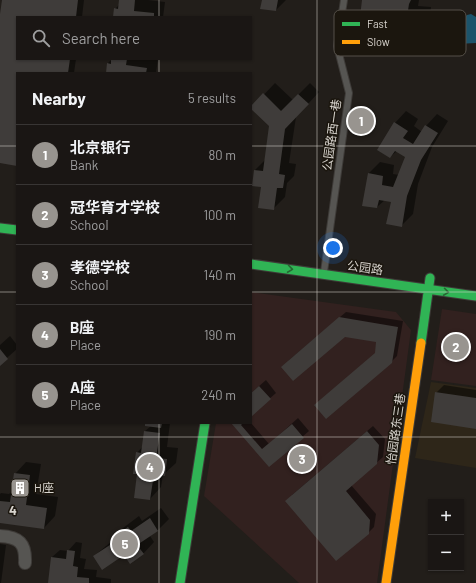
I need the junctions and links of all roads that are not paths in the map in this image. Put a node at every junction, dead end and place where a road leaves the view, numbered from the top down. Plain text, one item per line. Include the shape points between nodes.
1 (344, 0) edge
2 (342, 10) edge
3 (340, 56) edge
4 (0, 228) edge
5 (16, 230) edge
6 (252, 264) edge
7 (324, 274) junction
8 (430, 278) dead end
9 (428, 289) junction
10 (476, 296) edge
11 (205, 424) edge
12 (0, 536) edge
13 (24, 563) dead end
14 (180, 583) edge
15 (386, 583) edge

1 - 2 lane, 公园路西一巷
3 - 7 lane, 公园路西一巷 via 349,92
4 - 5 street
6 -> 7 street, 公园路
7 - 9 street, 公园路
8 - 9 street, 怡园路东三巷
9 -> 10 street, 公园路
9 - 15 street, 怡园路东三巷
11 - 14 street
12 - 13 street via 10,536 22,544 26,551

